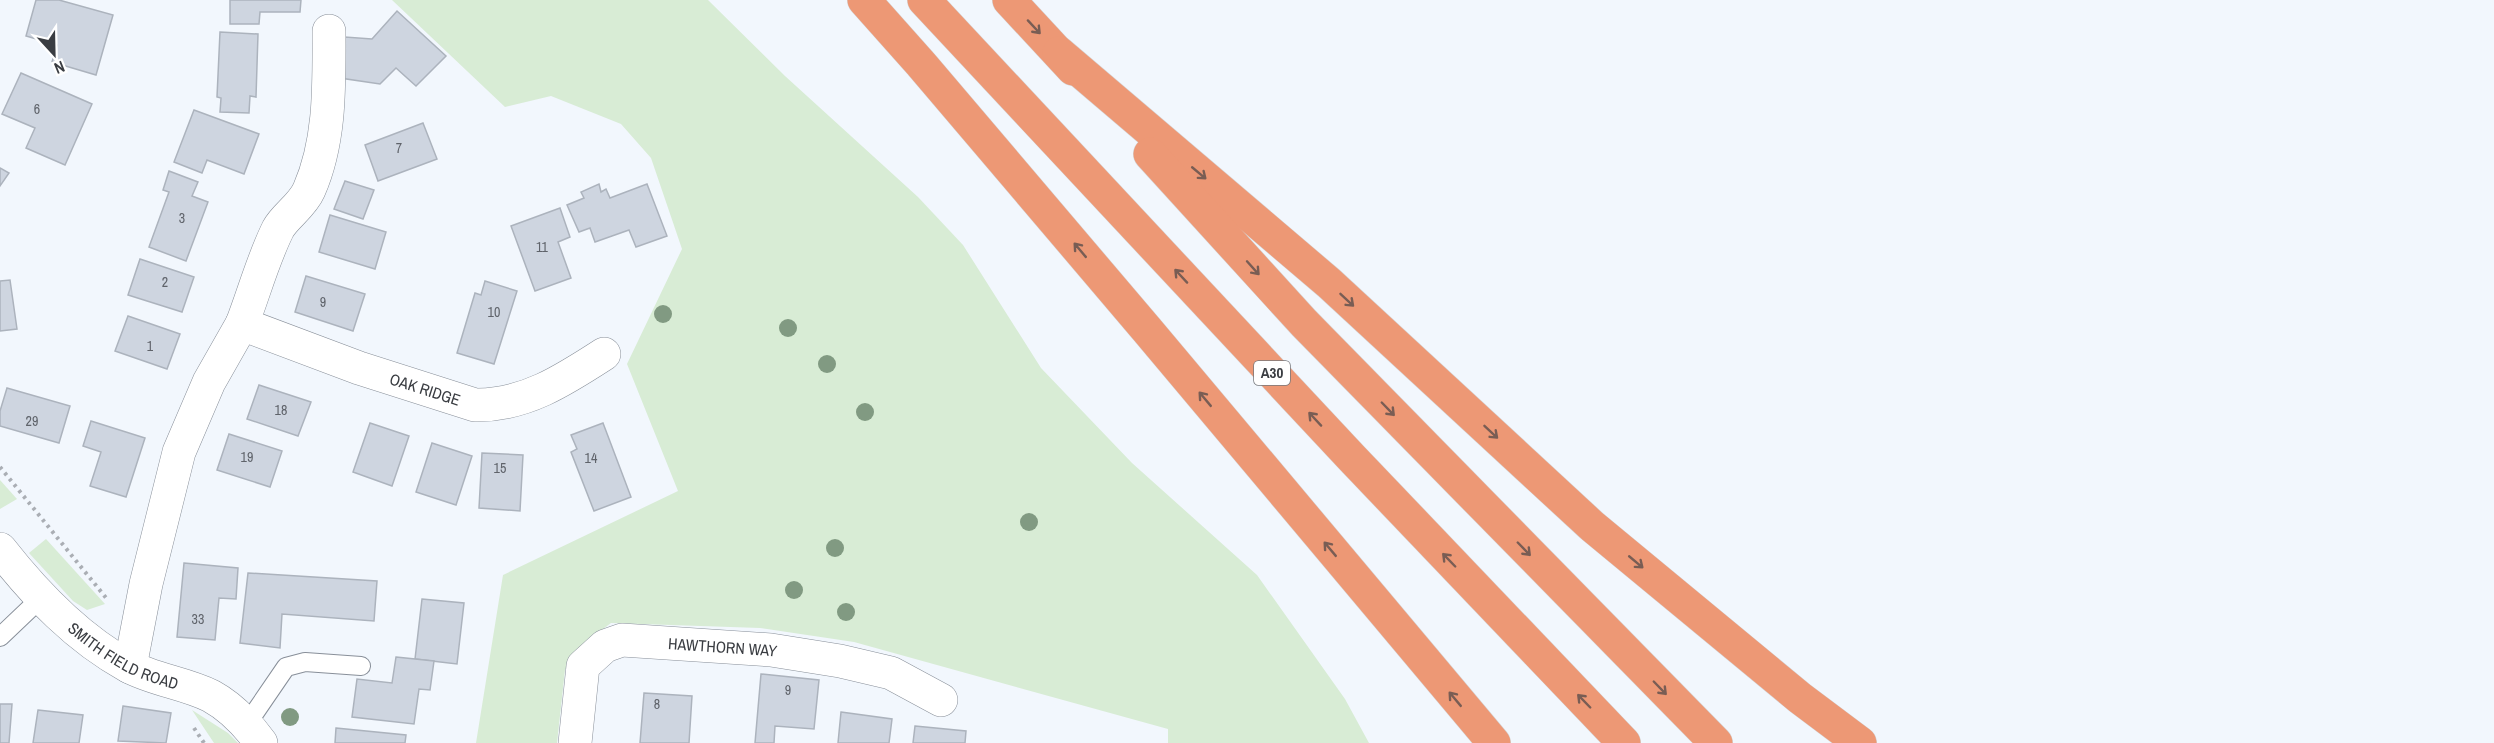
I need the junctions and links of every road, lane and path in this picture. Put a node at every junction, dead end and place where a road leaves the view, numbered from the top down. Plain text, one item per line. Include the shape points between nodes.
1 (864, 0) edge
2 (924, 0) edge
3 (1009, 0) edge
4 (329, 31) dead end
5 (1059, 53) junction
6 (242, 324) junction
7 (604, 354) dead end
8 (0, 466) edge
9 (0, 549) edge
10 (42, 597) junction
11 (137, 634) junction
12 (0, 637) edge
13 (361, 666) dead end
14 (130, 668) junction
15 (941, 700) dead end
16 (254, 733) edge
17 (575, 743) edge
18 (1494, 743) edge
19 (1624, 743) edge
20 (1716, 743) edge
21 (1860, 743) edge

18 -> 1 highway via 1141,322
19 -> 2 highway, A30
3 -> 5 highway
4 - 6 street via 328,114 319,159 309,190 296,211 279,227
5 -> 20 highway via 1304,323
5 -> 21 highway via 1329,283 1592,526
6 - 7 street, OAK RIDGE via 359,368 475,405 492,405 536,393
6 - 11 street via 209,382 179,452
8 - 11 path
9 - 10 street, SMITH FIELD ROAD
10 - 12 lane
10 - 14 street, SMITH FIELD ROAD via 85,639
11 - 14 street
13 - 16 lane via 305,662 286,667
14 - 16 street, SMITH FIELD ROAD via 211,696
15 - 17 street, HAWTHORN WAY via 891,673 840,661 771,650 622,640 605,646 583,666

